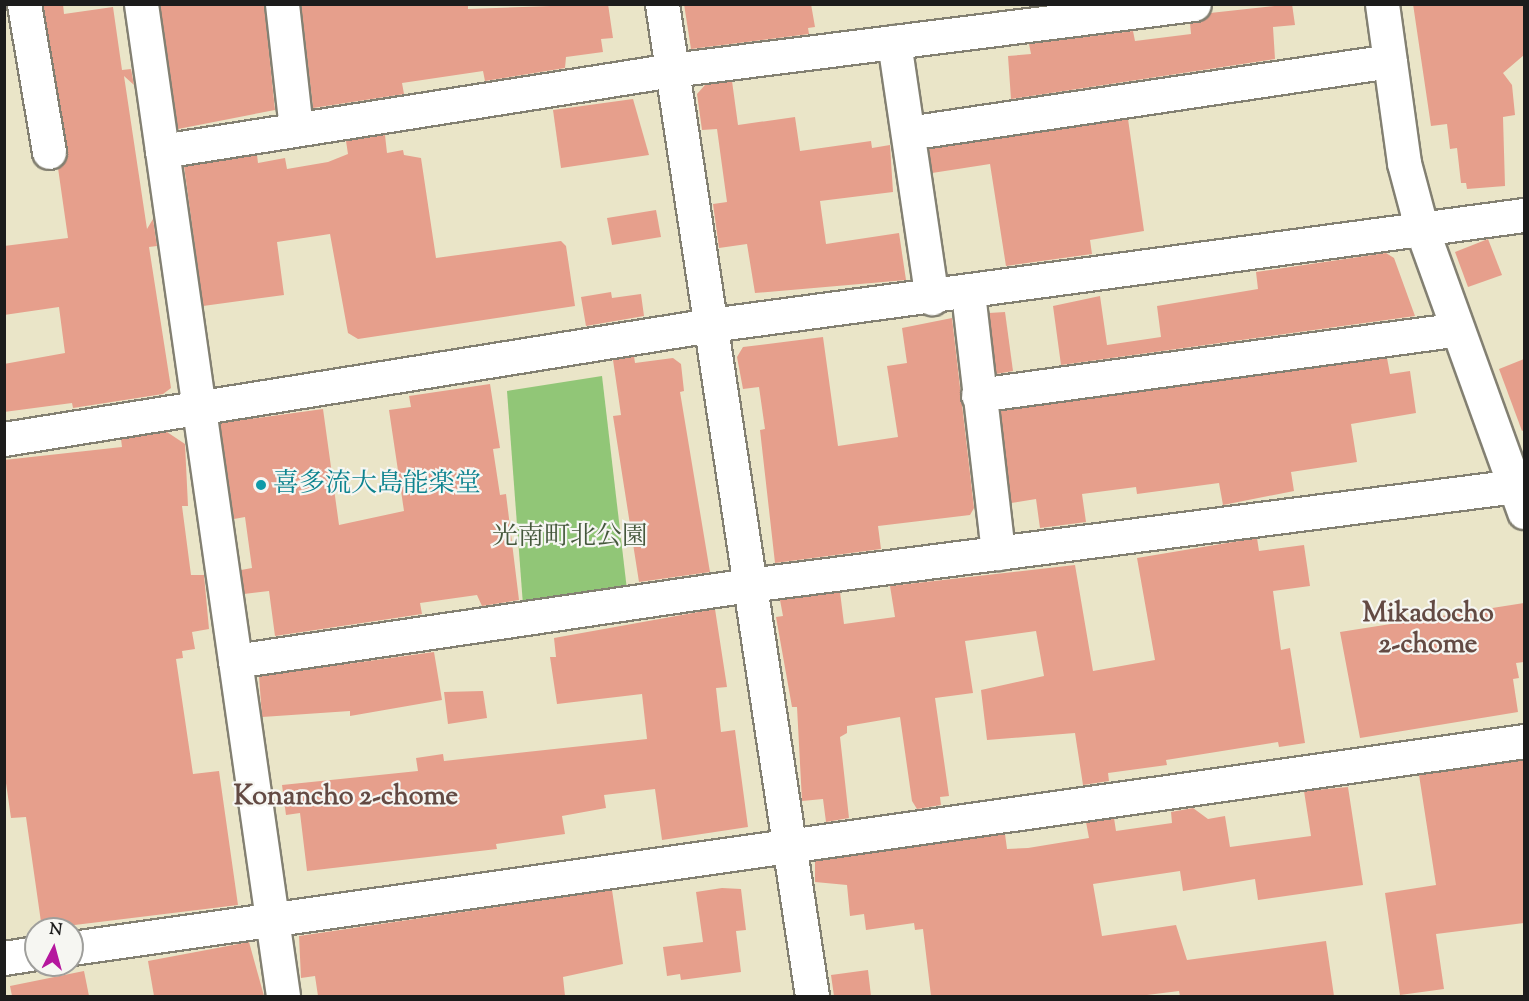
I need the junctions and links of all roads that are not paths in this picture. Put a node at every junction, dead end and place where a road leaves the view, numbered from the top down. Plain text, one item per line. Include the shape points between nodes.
1 (24, 4) edge
2 (141, 4) edge
3 (282, 4) edge
4 (662, 4) edge
5 (1382, 4) edge
6 (1182, 5) edge
7 (894, 42) junction
8 (1390, 61) junction
9 (672, 70) junction
10 (296, 129) junction
11 (908, 133) junction
12 (162, 151) junction
13 (49, 152) dead end
14 (1524, 215) edge
15 (1422, 230) junction
16 (968, 293) junction
17 (932, 298) junction
18 (711, 325) junction
19 (1455, 330) junction
20 (978, 394) junction
21 (199, 412) junction
22 (4, 439) edge
23 (1517, 479) edge
24 (998, 553) junction
25 (749, 585) junction
26 (235, 661) junction
27 (1524, 741) edge
28 (785, 846) junction
29 (272, 920) junction
30 (84, 946) edge
31 (24, 955) edge
32 (4, 958) edge
33 (283, 996) edge
34 (812, 996) edge

1 - 13 street
2 - 12 street
3 - 10 street
4 - 9 street
5 - 8 street
6 - 7 street
7 - 9 street
7 - 11 street
8 - 11 street
8 - 15 street via 1404,163
9 - 10 street
9 - 18 street
10 - 12 street
11 - 17 street
12 - 21 street
14 - 15 street
15 - 16 street
15 - 19 street
16 - 17 street
16 - 20 street
17 - 18 street
18 - 21 street
18 - 25 street
19 - 20 street
19 - 23 street
20 - 24 street
21 - 22 street
21 - 26 street
23 - 24 street
24 - 25 street
25 - 26 street
25 - 28 street
26 - 29 street
27 - 28 street
28 - 29 street
28 - 34 street
29 - 30 street
29 - 33 street
31 - 32 street

